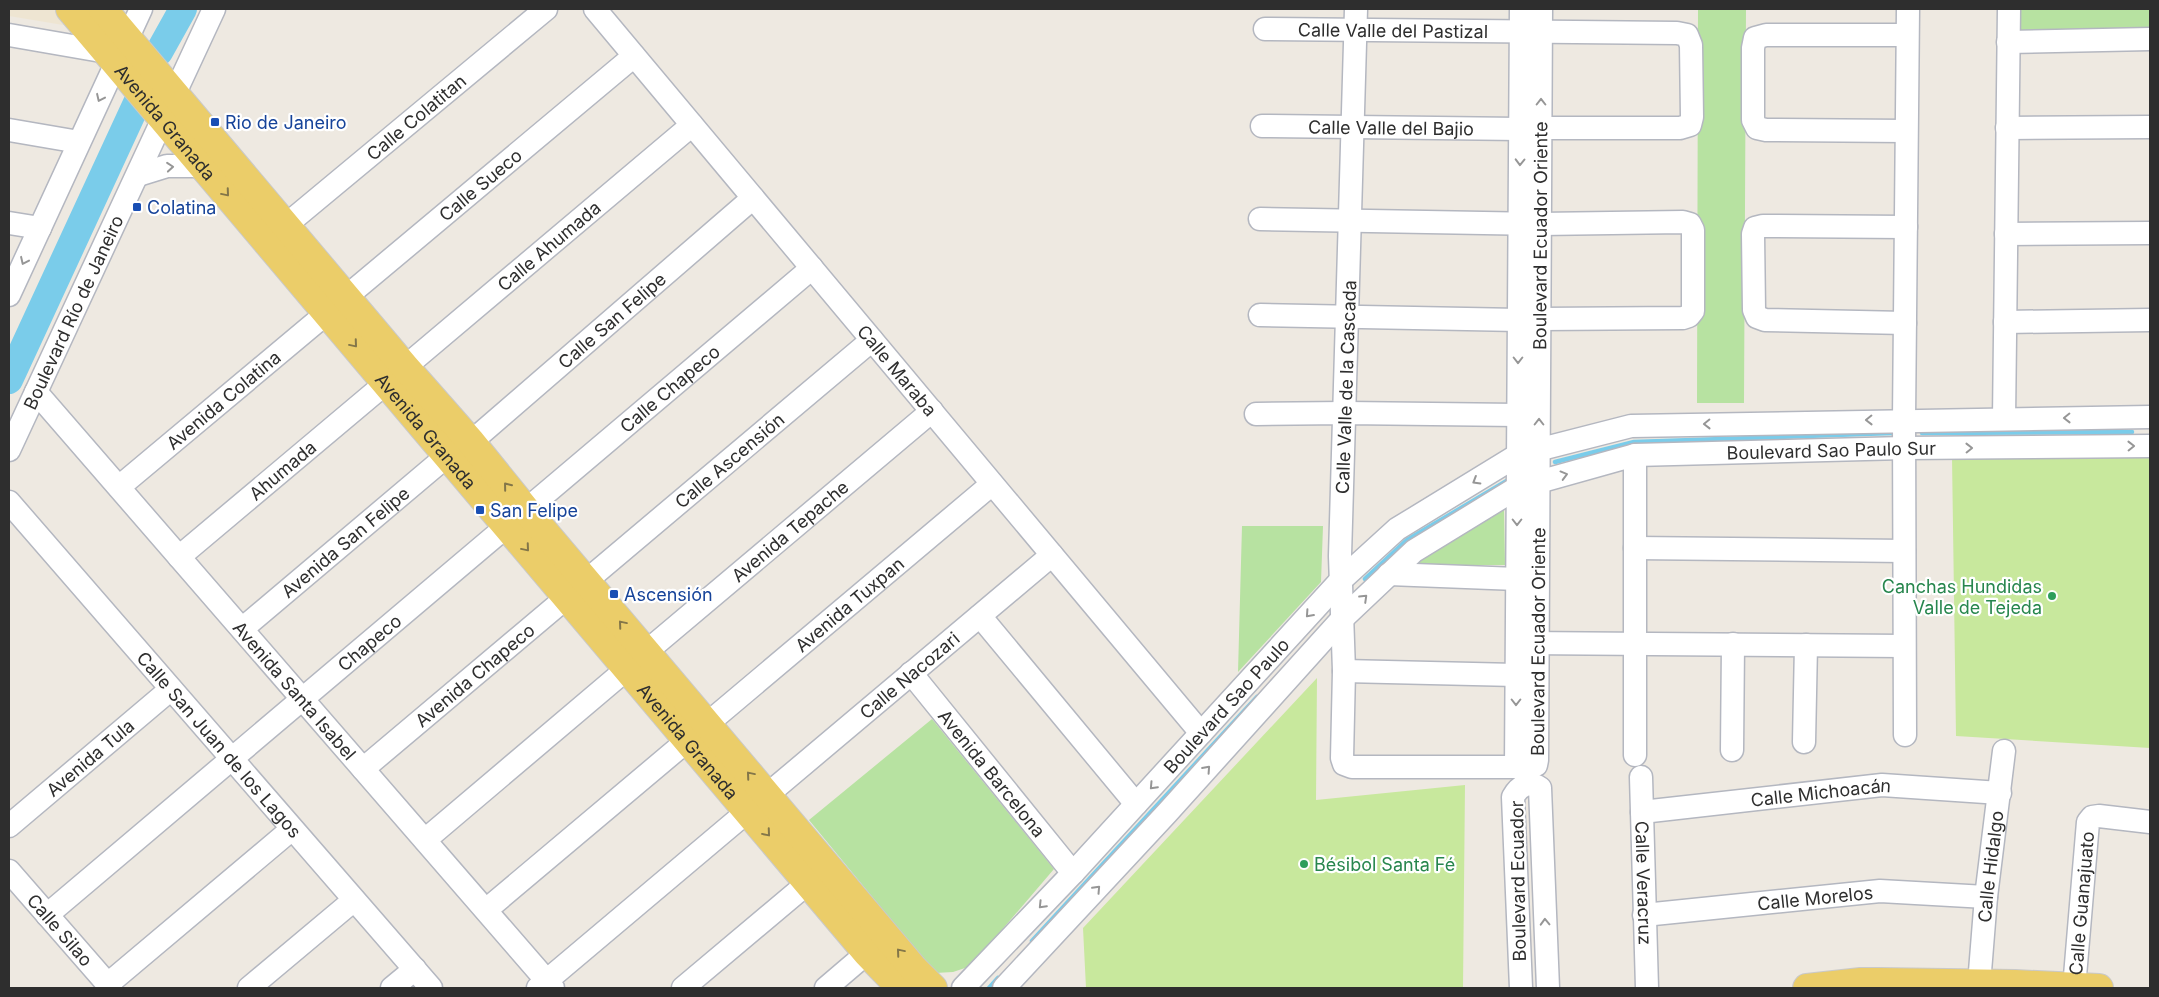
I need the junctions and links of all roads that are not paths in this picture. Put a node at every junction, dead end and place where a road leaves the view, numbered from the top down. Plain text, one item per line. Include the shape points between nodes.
1 (70, 9) edge
2 (103, 9) edge
3 (141, 9) edge
4 (214, 9) edge
5 (546, 9) edge
6 (594, 9) edge
7 (1521, 9) edge
8 (1541, 9) edge
9 (1908, 9) edge
10 (2009, 9) edge
11 (1355, 19) edge
12 (1264, 28) dead end
13 (1531, 32) junction
14 (1907, 34) junction
15 (9, 36) edge
16 (2150, 39) edge
17 (2008, 42) junction
18 (117, 51) junction
19 (634, 56) junction
20 (175, 94) junction
21 (163, 119) junction
22 (692, 125) junction
23 (1262, 126) dead end
24 (1352, 126) junction
25 (2150, 127) edge
26 (1530, 128) junction
27 (2007, 128) junction
28 (9, 130) edge
29 (1906, 131) junction
30 (79, 142) junction
31 (203, 166) junction
32 (138, 175) junction
33 (753, 198) junction
34 (1260, 219) dead end
35 (1350, 220) junction
36 (9, 223) edge
37 (1529, 223) junction
38 (286, 225) junction
39 (1906, 227) junction
40 (40, 228) junction
41 (2150, 233) edge
42 (2006, 234) junction
43 (812, 268) junction
44 (9, 295) edge
45 (337, 305) junction
46 (1260, 315) dead end
47 (1348, 317) junction
48 (1529, 320) junction
49 (2150, 320) edge
50 (2005, 322) junction
51 (1905, 323) junction
52 (872, 340) junction
53 (396, 375) junction
54 (36, 392) junction
55 (932, 411) junction
56 (1346, 413) junction
57 (1256, 414) dead end
58 (1518, 415) junction
59 (2150, 416) edge
60 (2004, 418) junction
61 (1904, 420) junction
62 (471, 442) junction
63 (2150, 446) edge
64 (1904, 448) junction
65 (9, 450) edge
66 (1528, 453) junction
67 (1635, 455) junction
68 (448, 456) junction
69 (1539, 482) junction
70 (992, 484) junction
71 (119, 487) junction
72 (1517, 488) junction
73 (9, 502) edge
74 (517, 518) junction
75 (1634, 548) junction
76 (1904, 551) junction
77 (1052, 555) junction
78 (180, 557) junction
79 (1389, 574) junction
80 (1517, 579) junction
81 (1340, 580) junction
82 (576, 589) junction
83 (980, 616) junction
84 (1341, 620) junction
85 (242, 629) junction
86 (1527, 643) junction
87 (1634, 643) junction
88 (1732, 644) junction
89 (1806, 645) junction
90 (1904, 646) junction
91 (637, 660) junction
92 (1344, 671) junction
93 (911, 673) junction
94 (1516, 675) junction
95 (171, 689) junction
96 (302, 699) junction
97 (697, 732) junction
98 (1201, 733) junction
99 (1904, 735) dead end
100 (1804, 742) dead end
101 (1732, 750) dead end
102 (2004, 751) dead end
103 (1635, 755) dead end
104 (232, 759) junction
105 (1516, 767) junction
106 (363, 769) junction
107 (1641, 777) dead end
108 (2000, 793) junction
109 (758, 803) junction
110 (1136, 804) junction
111 (1642, 812) junction
112 (2150, 822) edge
113 (9, 826) edge
114 (292, 828) junction
115 (425, 840) junction
116 (9, 871) edge
117 (1073, 873) junction
118 (818, 874) junction
119 (1986, 897) junction
120 (354, 900) junction
121 (486, 910) junction
122 (47, 915) junction
123 (1644, 915) junction
124 (1546, 949) junction
125 (867, 953) junction
126 (415, 970) junction
127 (1518, 982) edge
128 (1979, 984) junction
129 (1870, 985) edge
130 (110, 986) edge
131 (546, 986) edge
132 (2015, 986) edge
133 (249, 988) edge
134 (392, 988) edge
135 (431, 988) edge
136 (683, 988) edge
137 (826, 988) edge
138 (901, 988) edge
139 (933, 988) edge
140 (963, 988) edge
141 (1004, 988) edge
142 (1548, 988) edge
143 (1566, 988) edge
144 (1647, 988) edge
145 (1806, 988) edge
146 (2082, 988) edge

1 - 18 main road, Avenida Granada
2 - 18 main road, Avenida Granada
3 - 18 street
4 - 20 street, Boulevard Río de Janeiro
5 - 38 street, Calle Colatitan
6 - 19 street, Calle Maraba
7 - 13 street, Boulevard Ecuador Oriente
8 - 13 street, Boulevard Ecuador Oriente
9 - 14 street
10 - 17 street
11 - 12 street, Calle Valle del Pastizal
11 - 13 street, Calle Valle del Pastizal
11 - 24 street, Calle Valle de la Cascada
13 - 26 street, Boulevard Ecuador Oriente
13 - 26 street, Calle Valle del Pastizal via 1677,32 1688,35 1692,117 1690,125 1680,128
14 - 29 street
14 - 29 street via 1766,35 1755,38 1753,48 1753,120 1757,128
15 - 18 street
16 - 17 street
17 - 27 street
18 - 20 main road, Avenida Granada
18 - 21 main road, Avenida Granada
18 -> 30 street
19 - 22 street, Calle Maraba
19 - 45 street, Calle Sueco
20 - 21 street, Boulevard Río de Janeiro
20 - 38 main road, Avenida Granada
21 - 31 main road, Avenida Granada
21 - 32 street, Boulevard Río de Janeiro
22 - 33 street, Calle Maraba
22 - 53 street, Calle Ahumada
23 - 24 street, Calle Valle del Bajio
24 - 26 street, Calle Valle del Bajio
24 - 35 street, Calle Valle de la Cascada
25 - 27 street
26 - 37 street, Boulevard Ecuador Oriente
27 - 42 street
28 - 30 street
29 - 39 street
30 - 40 street
32 -> 31 street via 167,166
31 -> 45 main road, Avenida Granada
32 - 54 street, Boulevard Río de Janeiro
33 - 43 street, Calle Maraba
33 - 62 street, Calle San Felipe
34 - 35 street
35 - 37 street
35 - 47 street, Calle Valle de la Cascada
36 - 40 street
37 - 48 street, Boulevard Ecuador Oriente
37 - 48 street via 1690,224 1693,230 1693,311 1683,318
38 - 45 main road, Avenida Granada
39 - 51 street
39 - 51 street via 1763,226 1755,228 1753,234 1754,310 1758,317 1765,320
40 -> 44 street
41 - 42 street
42 - 50 street
43 - 52 street, Calle Maraba
43 - 74 street, Calle Chapeco
45 - 53 main road, Avenida Granada
45 - 71 street, Avenida Colatina
46 - 47 street
47 - 48 street
47 - 56 street, Calle Valle de la Cascada
48 -> 58 street, Boulevard Ecuador Oriente
66 -> 48 street, Boulevard Ecuador Oriente
49 - 50 street
50 - 60 street
51 - 61 street
52 - 55 street, Calle Maraba
52 - 82 street, Calle Ascensión
53 - 62 main road, Avenida Granada
53 - 68 main road, Avenida Granada
53 - 78 street, Ahumada
54 - 65 street, Boulevard Río de Janeiro
54 - 71 street, Avenida Santa Isabel
55 - 70 street, Calle Maraba
55 - 91 street, Avenida Tepache
56 - 57 street
56 - 58 street
56 - 81 street, Calle Valle de la Cascada
58 - 66 street, Boulevard Ecuador Oriente
59 -> 60 street, Boulevard Sao Paulo Sur
60 - 61 street, Boulevard Sao Paulo Sur
61 - 64 street
61 -> 66 street, Boulevard Sao Paulo Sur via 1631,426
74 -> 62 main road, Avenida Granada
64 -> 63 street, Boulevard Sao Paulo Sur
64 - 67 street, Boulevard Sao Paulo Sur
64 - 76 street
66 - 69 street, Boulevard Ecuador Oriente
66 - 72 street, Boulevard Ecuador Oriente
66 -> 81 street, Boulevard Sao Paulo via 1397,529
69 -> 67 street, Boulevard Sao Paulo Sur
67 - 75 street
68 - 74 main road, Avenida Granada
68 - 85 street, Avenida San Felipe
69 - 72 street, Boulevard Sao Paulo Sur
69 - 86 street, Boulevard Ecuador Oriente
70 - 77 street, Calle Maraba
70 - 97 street, Avenida Tuxpan
71 - 78 street, Avenida Santa Isabel
72 - 79 street, Boulevard Sao Paulo via 1414,551
72 -> 80 street, Boulevard Ecuador Oriente
73 - 95 street, Calle San Juan de los Lagos
74 - 82 main road, Avenida Granada
74 - 96 street, Chapeco
75 - 76 street
75 - 87 street
76 - 90 street
77 - 83 street, Calle Nacozari
77 - 98 street, Calle Maraba
78 - 85 street, Avenida Santa Isabel
79 - 80 street
84 -> 79 street, Boulevard Sao Paulo
80 - 86 street, Boulevard Ecuador Oriente
81 - 84 street, Calle Valle de la Cascada
81 -> 98 street, Boulevard Sao Paulo
82 - 91 main road, Avenida Granada
82 - 106 street, Avenida Chapeco
83 - 93 street, Calle Nacozari
83 - 110 street
84 - 92 street, Calle Valle de la Cascada
141 -> 84 street, Boulevard Sao Paulo
85 - 96 street, Avenida Santa Isabel
86 - 87 street
86 - 94 street, Boulevard Ecuador Oriente
86 - 105 street, Boulevard Ecuador Oriente via 1537,760 1532,767
87 - 88 street
87 - 103 street
88 - 89 street
88 - 101 street
89 - 90 street
89 - 100 street
90 - 99 street
91 - 97 main road, Avenida Granada
91 - 115 street, Avenida Tepache
92 - 94 street
92 - 105 street, Calle Valle de la Cascada via 1344,764 1352,767
93 - 109 street, Calle Nacozari
93 - 117 street, Avenida Barcelona
94 -> 105 street, Boulevard Ecuador Oriente
95 - 104 street, Calle San Juan de los Lagos
95 - 113 street, Avenida Tula
96 - 104 street, Chapeco
96 - 106 street, Avenida Santa Isabel
97 - 109 main road, Avenida Granada
97 - 121 street, Avenida Tuxpan
98 -> 110 street, Boulevard Sao Paulo
102 - 108 street, Calle Hidalgo
104 - 114 street, Calle San Juan de los Lagos
104 - 122 street
106 - 115 street, Avenida Santa Isabel
107 - 111 street, Calle Veracruz
108 - 111 street, Calle Michoacán via 1882,785
108 - 119 street, Calle Hidalgo
109 - 118 main road, Avenida Granada
109 - 131 street
110 - 117 street, Boulevard Sao Paulo
111 - 123 street, Calle Veracruz
112 - 146 street, Calle Guanajuato via 2099,816 2088,822
114 - 120 street, Calle San Juan de los Lagos
114 - 130 street
115 - 121 street, Avenida Santa Isabel
116 - 122 street, Calle Silao
117 -> 140 street, Boulevard Sao Paulo
118 - 125 main road, Avenida Granada
118 - 136 street
139 -> 118 main road, Avenida Granada
119 - 123 street, Calle Morelos via 1880,891
119 - 128 street, Calle Hidalgo
120 - 126 street, Calle San Juan de los Lagos
120 - 133 street
121 - 131 street, Avenida Santa Isabel
122 - 130 street, Calle Silao
123 - 144 street, Calle Veracruz
124 -> 127 street, Boulevard Ecuador via 1540,788 1528,784 1517,790 1513,797
124 - 142 street, Boulevard Ecuador
124 - 143 street via 1556,975
125 - 137 street
125 - 138 main road, Avenida Granada
126 - 134 street
126 - 135 street, Calle San Juan de los Lagos
128 - 129 main road
128 - 132 main road
129 - 145 main road
132 - 146 main road

